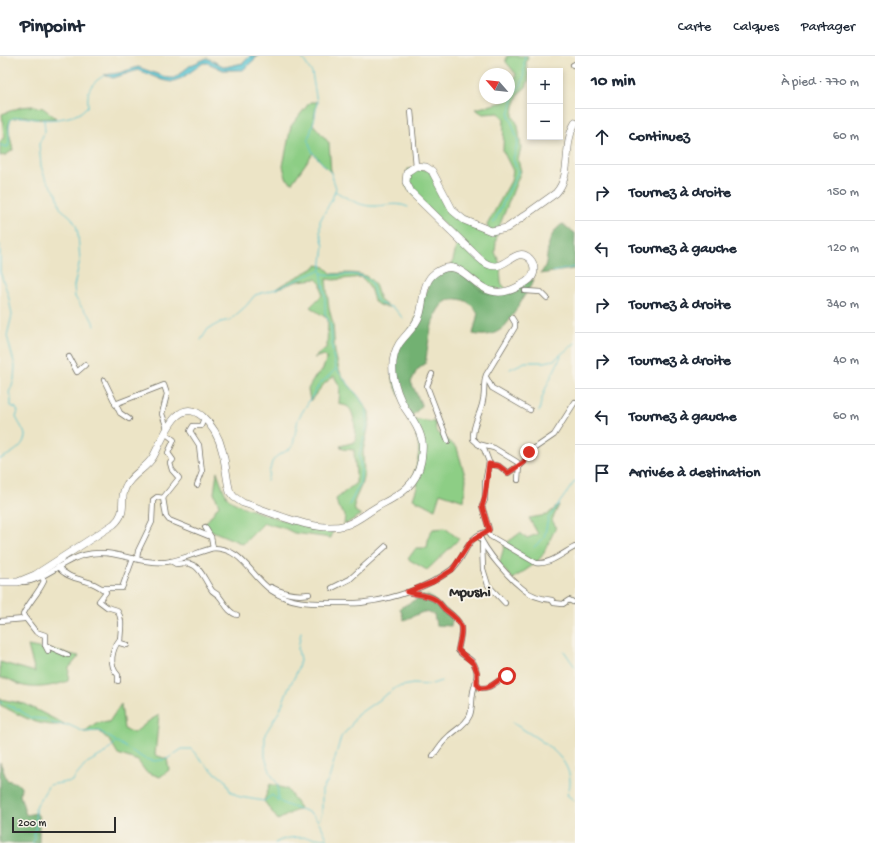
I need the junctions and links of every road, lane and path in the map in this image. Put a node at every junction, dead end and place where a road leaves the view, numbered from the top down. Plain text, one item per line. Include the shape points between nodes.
1 (411, 110) dead end
2 (575, 123) edge
3 (416, 166) junction
4 (525, 292) dead end
5 (547, 298) dead end
6 (512, 318) dead end
7 (69, 357) dead end
8 (85, 365) dead end
9 (432, 374) dead end
10 (486, 377) junction
11 (104, 380) dead end
12 (575, 402) edge
13 (115, 404) junction
14 (530, 410) dead end
15 (204, 418) junction
16 (129, 420) dead end
17 (166, 431) junction
18 (448, 441) dead end
19 (476, 444) junction
20 (489, 464) junction
21 (519, 465) junction
22 (518, 480) dead end
23 (197, 485) dead end
24 (163, 498) junction
25 (205, 527) dead end
26 (487, 532) junction
27 (479, 535) junction
28 (211, 537) junction
29 (482, 544) junction
30 (386, 546) dead end
31 (575, 547) edge
32 (213, 548) junction
33 (135, 559) junction
34 (171, 561) junction
35 (58, 567) junction
36 (42, 576) junction
37 (0, 582) edge
38 (18, 582) junction
39 (263, 582) junction
40 (102, 588) junction
41 (332, 588) dead end
42 (407, 592) junction
43 (309, 594) dead end
44 (573, 602) dead end
45 (505, 603) dead end
46 (238, 615) dead end
47 (24, 619) junction
48 (0, 621) edge
49 (120, 639) junction
50 (45, 644) junction
51 (127, 645) dead end
52 (48, 650) dead end
53 (68, 655) dead end
54 (513, 675) dead end
55 (477, 680) junction
56 (118, 681) dead end
57 (433, 756) dead end

1 - 3 street
2 - 3 highway via 568,142 566,173 562,186 556,193 503,230 491,231 460,217 450,206 430,169
3 - 15 highway via 410,168 406,175 408,188 479,258 488,265 496,266 518,255 524,255 532,262 534,269 533,276 528,282 499,294 488,291 462,270 453,268 437,271 428,280 420,314 414,327 399,346 393,366 394,379 402,402 422,439 421,461 414,482 402,493 351,522 332,528 312,526 243,503 233,495 220,443
4 - 5 street via 541,292
6 - 10 street via 515,327
7 - 8 street via 76,372
9 - 18 street via 428,386
10 - 14 street via 492,388
10 - 19 street via 483,401 473,433
11 - 13 street
12 - 21 street via 554,435 529,452 524,462
13 - 16 street
13 - 17 street via 164,385 167,394 162,414
15 - 17 highway via 193,411 184,411
15 - 23 street via 201,426 193,426 190,431 199,445 202,472
17 - 24 street via 174,440 168,452 173,460 170,463 172,470 179,478
17 - 38 highway via 150,462 126,487 124,510 119,520 47,568
19 - 20 street via 484,449
19 - 21 street via 504,453
20 - 21 street via 499,466 508,473
20 - 26 street via 482,506 489,530
21 - 22 street
24 - 28 street via 166,518
24 - 33 street via 157,497 153,500 152,522
25 - 28 street
26 - 27 street
26 - 31 street via 536,563 549,562
27 - 29 street
27 - 42 street via 471,541 452,570 433,582
28 - 32 street
29 - 44 street via 523,589 554,603 563,604 569,600
29 - 45 street via 483,569 488,585
30 - 41 street via 350,579
32 - 34 street
32 - 39 street via 227,549 236,554
33 - 34 street
33 - 35 street via 103,552 77,557
33 - 40 street via 122,588
34 - 46 street via 176,564 187,562 200,569 211,591 217,594 230,611
35 - 36 street
35 - 40 street via 65,576 89,581
36 - 38 street via 28,582
36 - 47 street via 44,581 26,608
37 - 38 highway
39 - 42 street via 277,594 307,603 366,603
39 - 43 street via 279,591
40 - 49 street via 106,592 99,601 117,610 121,616
42 - 55 street via 435,599 444,610 459,620 462,636 458,650 474,664
47 - 48 street
47 - 50 street via 36,632 45,635
49 - 51 street via 120,643
49 - 56 street via 114,646 111,662 113,670 118,675
50 - 52 street
50 - 53 street
54 - 55 street via 502,677 489,688 480,688
55 - 57 street via 468,719 448,737

